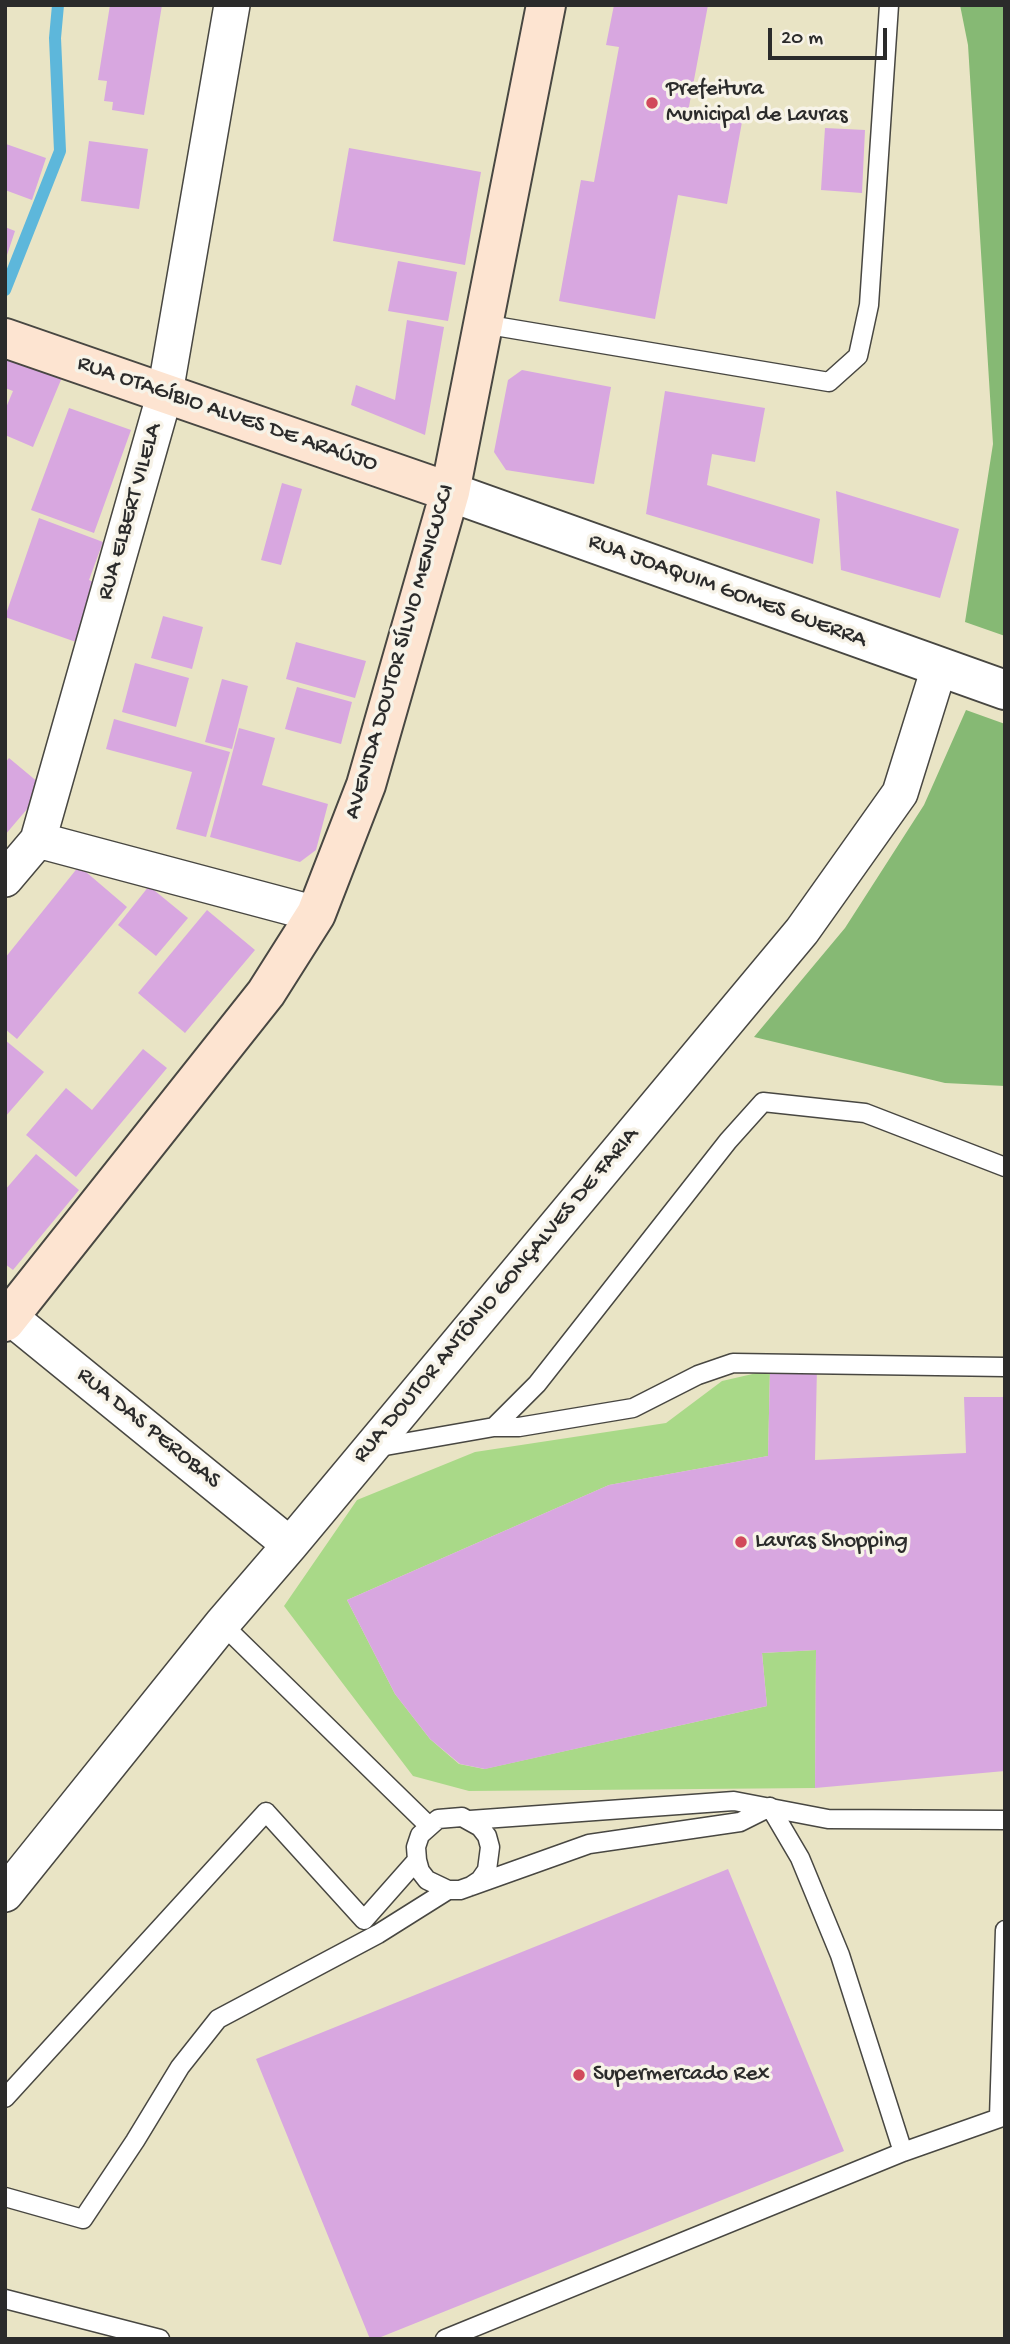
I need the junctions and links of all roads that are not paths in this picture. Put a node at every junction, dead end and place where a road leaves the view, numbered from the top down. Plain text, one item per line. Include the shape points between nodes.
1 (232, 5) edge
2 (545, 5) edge
3 (889, 5) edge
4 (483, 324) junction
5 (5, 338) edge
6 (164, 393) junction
7 (450, 492) junction
8 (939, 668) junction
9 (1005, 690) edge
10 (38, 840) junction
11 (5, 879) edge
12 (316, 914) junction
13 (1005, 1167) edge
14 (7, 1317) edge
15 (1005, 1367) edge
16 (494, 1427) junction
17 (369, 1449) junction
18 (290, 1545) junction
19 (222, 1624) junction
20 (770, 1807) junction
21 (470, 1820) junction
22 (1005, 1820) edge
23 (429, 1825) junction
24 (416, 1860) junction
25 (471, 1886) junction
26 (448, 1890) junction
27 (5, 1894) edge
28 (1005, 1930) edge
29 (5, 2098) edge
30 (1002, 2117) edge
31 (903, 2152) junction
32 (5, 2197) edge
33 (5, 2299) edge
34 (160, 2339) edge
35 (445, 2339) edge

1 - 6 street, RUA ELBERT VILELA
2 - 4 main road, AVENIDA DOUTOR SÍLVIO MENICUCCI
3 - 4 lane via 869,305 858,356 829,382
4 - 7 main road, AVENIDA DOUTOR SÍLVIO MENICUCCI
5 - 6 main road, RUA OTAGÍBIO ALVES DE ARAÚJO
6 - 7 main road, RUA OTAGÍBIO ALVES DE ARAÚJO
6 - 10 street, RUA ELBERT VILELA
7 - 8 street, RUA JOAQUIM GOMES GUERRA
7 - 12 main road, AVENIDA DOUTOR SÍLVIO MENICUCCI via 366,785
8 - 9 street, RUA JOAQUIM GOMES GUERRA
8 - 17 street, RUA DOUTOR ANTÔNIO GONÇALVES DE FARIA via 900,793 802,931
10 - 11 street, RUA ELBERT VILELA
10 - 12 street
12 - 14 main road, AVENIDA DOUTOR SÍLVIO MENICUCCI via 266,992
13 - 16 lane via 865,1113 763,1102 537,1384
14 - 18 street, RUA DAS PEROBAS
15 - 16 lane via 733,1363 633,1408
16 - 17 lane
17 - 18 street, RUA DOUTOR ANTÔNIO GONÇALVES DE FARIA
18 - 19 street, RUA DOUTOR ANTÔNIO GONÇALVES DE FARIA
19 - 23 lane
19 - 27 street, RUA DOUTOR ANTÔNIO GONÇALVES DE FARIA
20 - 21 lane via 734,1801
20 - 22 lane via 828,1819
20 - 25 lane via 740,1822 589,1844
20 - 31 lane via 800,1857 839,1955
21 - 23 lane via 444,1817
21 - 25 lane via 487,1836 490,1847 487,1870
23 - 24 lane via 420,1835
24 - 26 lane via 427,1880
24 - 29 lane via 364,1920 266,1812
25 - 26 lane
26 - 32 lane via 377,1934 218,2019 180,2067 83,2219
28 - 30 lane
30 - 31 lane
31 - 35 lane
33 - 34 lane

